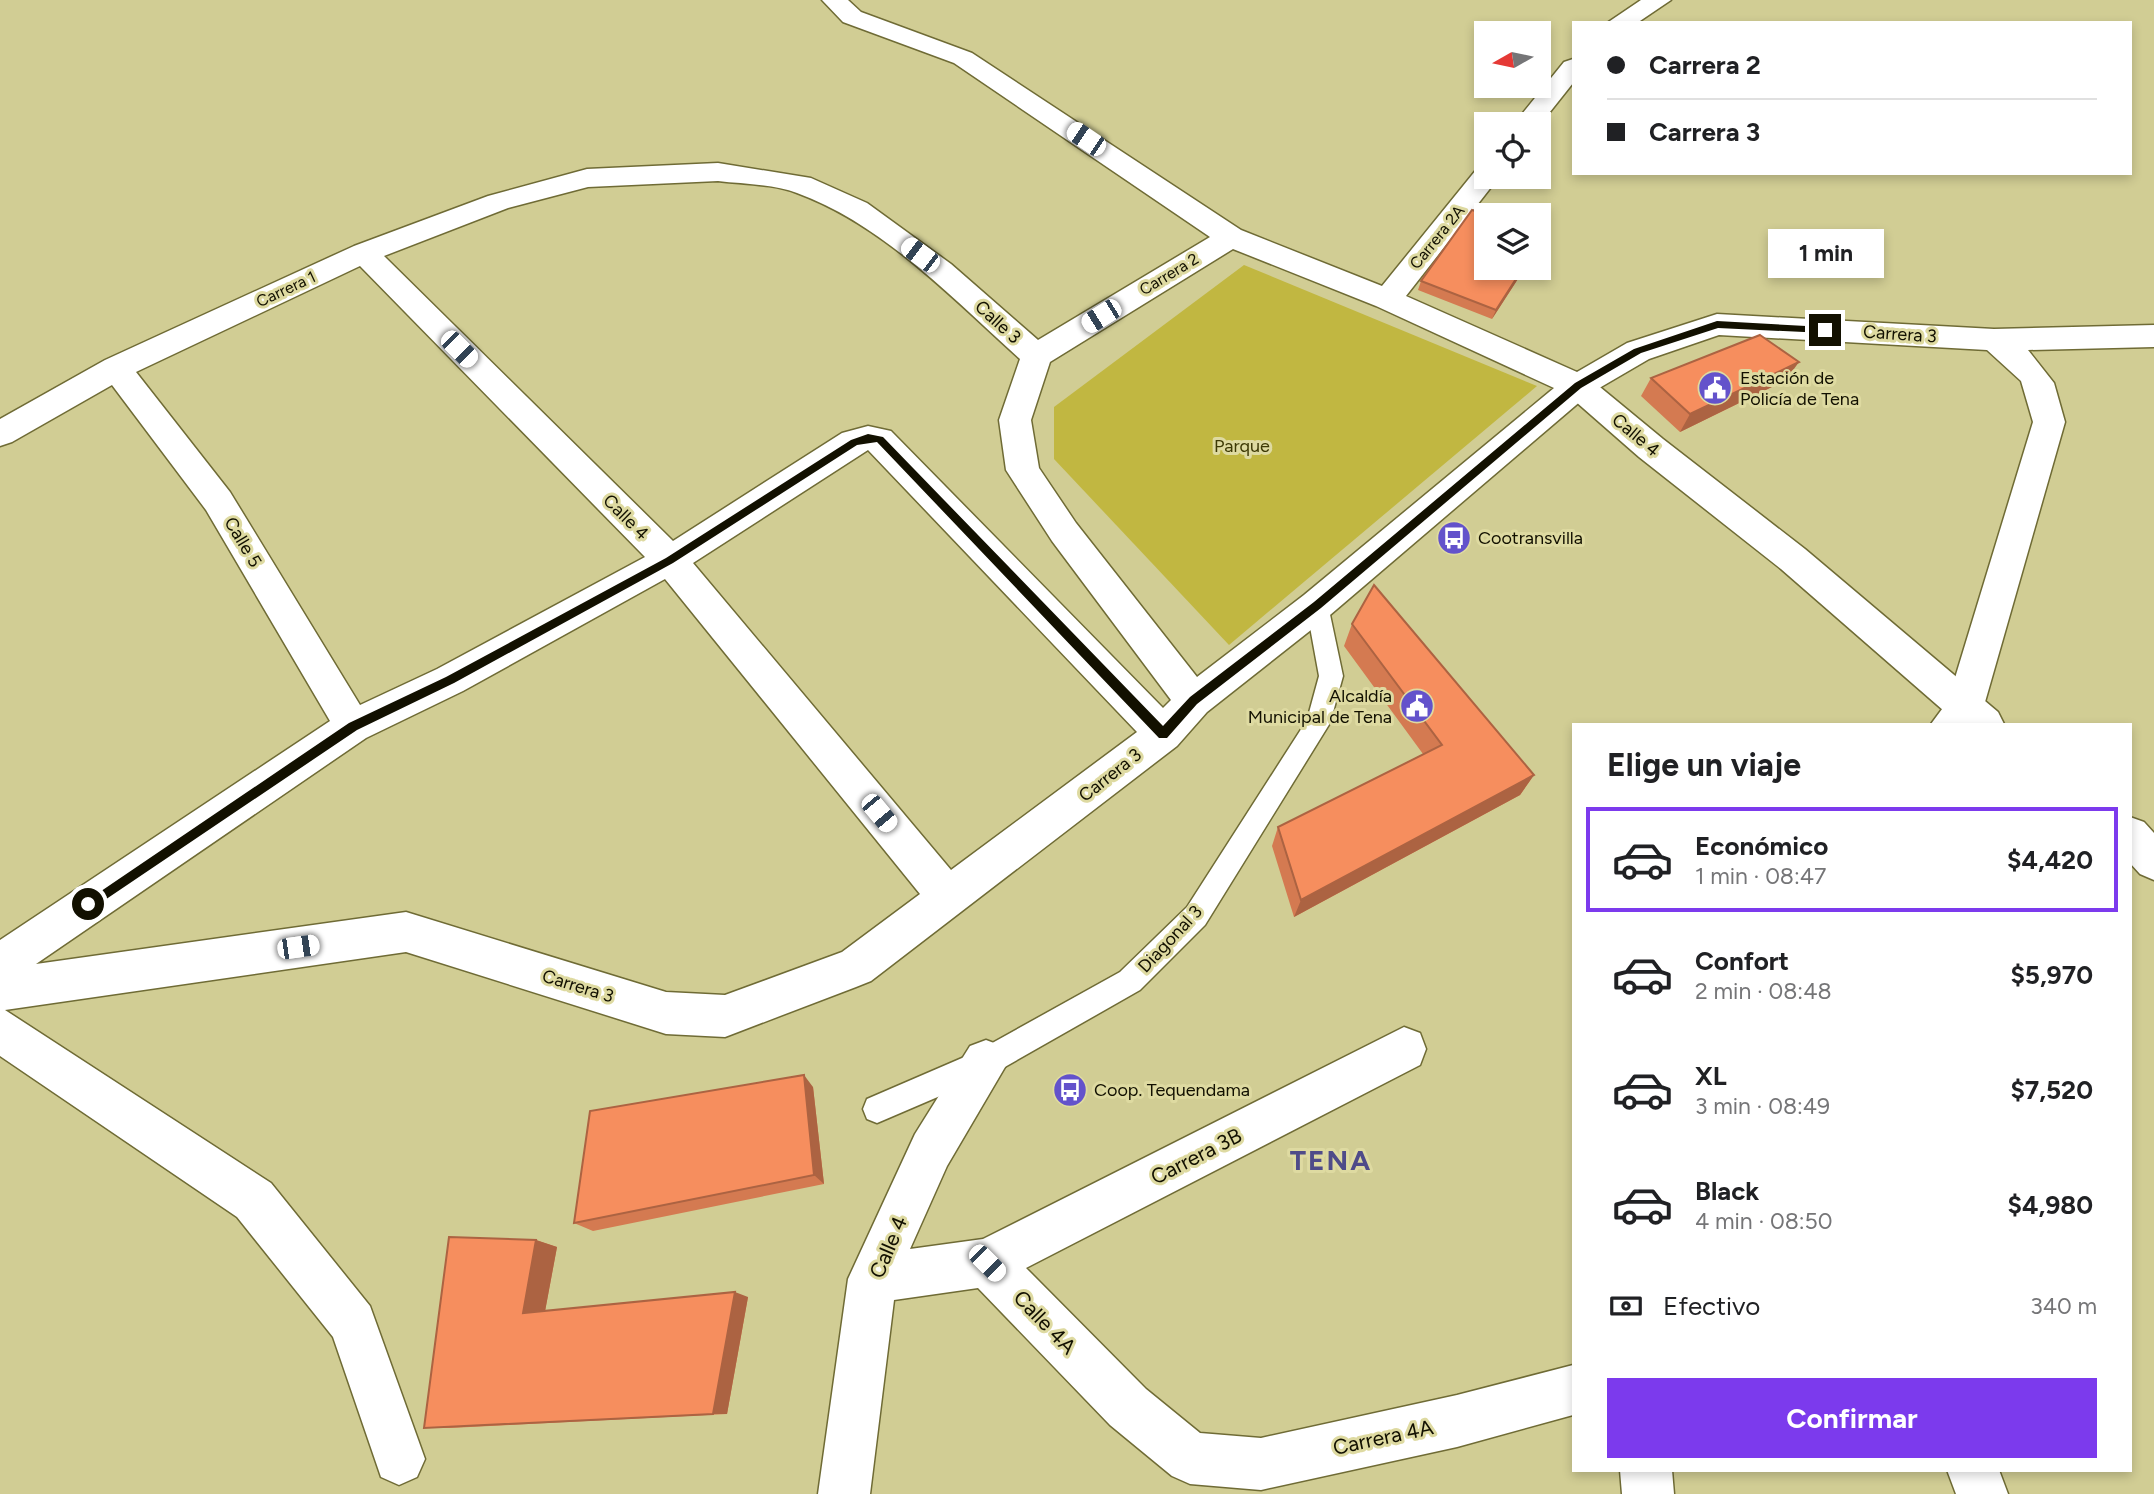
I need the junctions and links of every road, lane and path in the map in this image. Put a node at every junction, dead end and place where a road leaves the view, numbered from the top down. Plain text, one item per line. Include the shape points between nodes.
1 (834, 0) edge
2 (1658, 0) edge
3 (1622, 21) edge
4 (1572, 68) edge
5 (1537, 112) edge
6 (587, 178) joint
7 (1476, 189) edge
8 (1231, 237) junction
9 (363, 253) junction
10 (1387, 299) junction
11 (2154, 336) edge
12 (1994, 340) junction
13 (1036, 356) junction
14 (116, 368) junction
15 (1578, 386) junction
16 (0, 434) edge
17 (670, 561) junction
18 (1317, 605) junction
19 (1194, 701) junction
20 (1966, 719) edge
21 (353, 726) junction
22 (1163, 734) junction
23 (2132, 837) edge
24 (2154, 861) edge
25 (948, 897) junction
26 (0, 964) edge
27 (0, 990) edge
28 (0, 1030) edge
29 (1404, 1049) dead end
30 (986, 1062) junction
31 (877, 1109) dead end
32 (987, 1263) junction
33 (872, 1279) junction
34 (1572, 1390) edge
35 (1190, 1458) joint
36 (400, 1459) dead end
37 (1646, 1472) edge
38 (1974, 1472) edge
39 (844, 1494) edge
40 (1648, 1494) edge
41 (1982, 1494) edge

1 - 8 street, Calle 4 via 852,17 963,58
2 - 3 street
4 - 5 street
6 - 9 street, Carrera 1 via 498,202
6 - 13 street, Calle 3 via 718,173 801,184 857,209 941,271
7 - 10 street, Carrera 2A
8 - 10 street, Calle 4
8 - 13 street, Carrera 2
9 - 14 street, Carrera 1
9 - 17 street, Calle 4
10 - 15 street, Calle 4
11 - 12 street, Carrera 3
12 - 15 street, Carrera 3 via 1717,324 1638,351
12 - 20 street via 2026,361 2044,390 2049,422
13 - 19 street, Calle 3 via 1015,420 1023,470 1063,532
14 - 16 street, Carrera 1
14 - 21 street, Calle 5 via 218,501
15 - 18 street, Carrera 3
15 - 20 street, Calle 4 via 1793,559
17 - 21 street via 450,680
17 - 22 street via 854,442 879,439
17 - 25 street, Calle 4
18 - 19 street, Carrera 3
18 - 30 lane, Diagonal 3 via 1331,676 1318,723 1196,916 1130,981
19 - 22 street, Carrera 3
21 - 26 street
22 - 25 street, Carrera 3
23 - 24 street
25 - 27 street, Carrera 3 via 856,967 725,1016 666,1013 406,932
28 - 36 street via 254,1200 353,1322
29 - 32 street, Carrera 3B
30 - 31 lane, Diagonal 3
30 - 33 street, Calle 4 via 931,1150
32 - 33 street
32 - 35 street, Calle 4A via 1128,1407
33 - 39 street, Calle 4
34 - 35 street, Carrera 4A via 1261,1464
37 - 40 street
38 - 41 street

